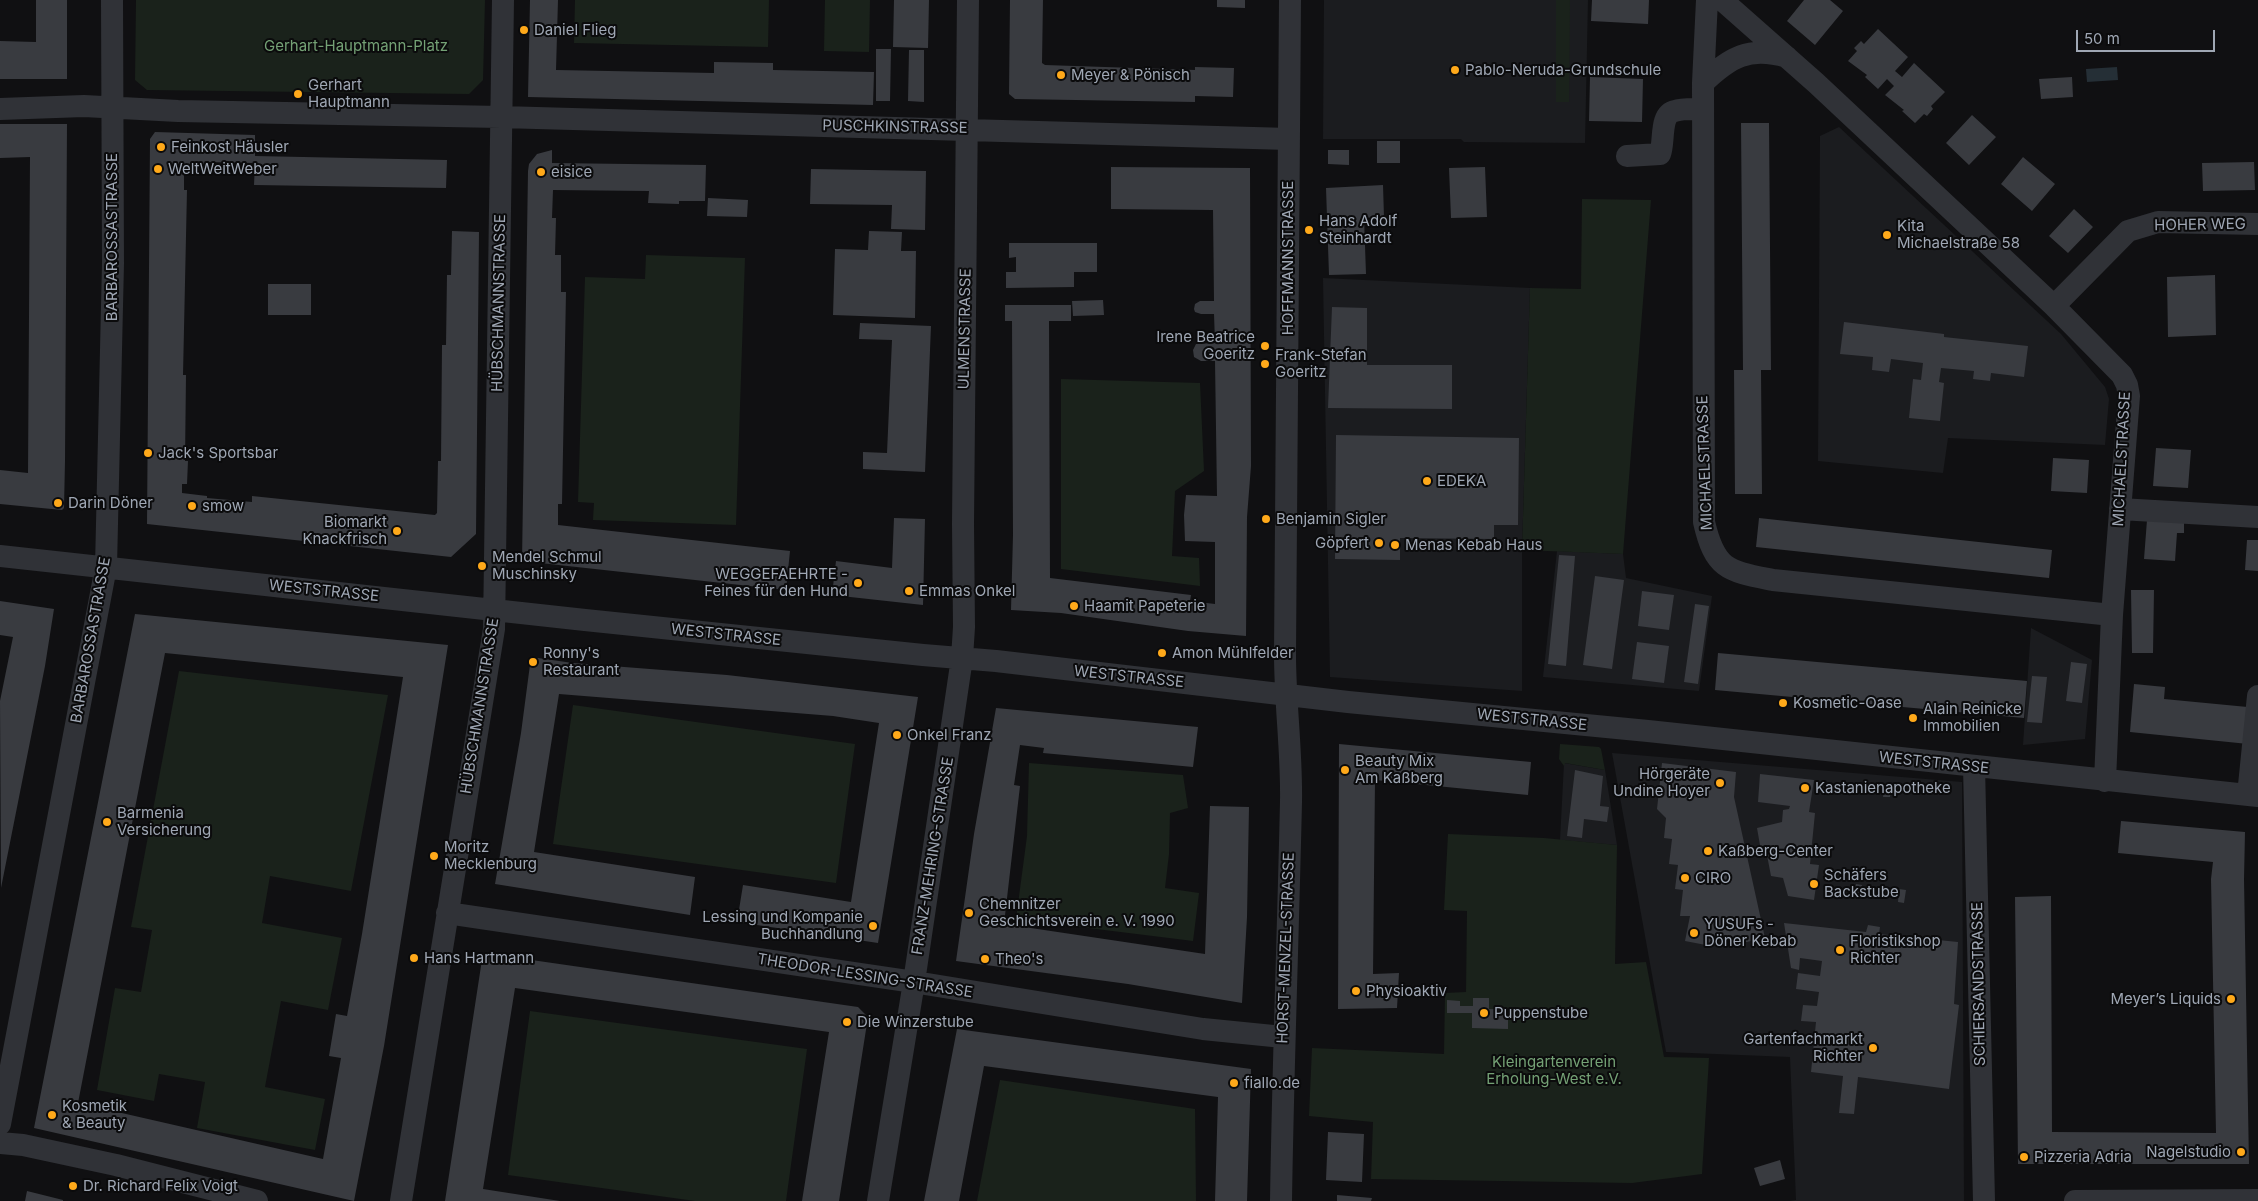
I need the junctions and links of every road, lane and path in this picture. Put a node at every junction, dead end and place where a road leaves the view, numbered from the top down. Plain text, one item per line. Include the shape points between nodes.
1 (112, 0) edge
2 (503, 0) edge
3 (968, 0) edge
4 (1290, 0) edge
5 (1707, 0) edge
6 (1722, 0) edge
7 (1787, 57) junction
8 (1702, 83) junction
9 (112, 107) junction
10 (0, 109) edge
11 (1703, 109) junction
12 (501, 117) junction
13 (966, 129) junction
14 (1289, 139) junction
15 (1627, 156) dead end
16 (2258, 224) edge
17 (2054, 306) junction
18 (2120, 509) junction
19 (2258, 517) edge
20 (0, 556) edge
21 (106, 567) junction
22 (496, 609) junction
23 (2112, 615) junction
24 (962, 658) junction
25 (1288, 695) junction
26 (2258, 696) edge
27 (1974, 766) junction
28 (2105, 781) junction
29 (2253, 796) edge
30 (447, 913) junction
31 (914, 982) junction
32 (1283, 1037) junction
33 (0, 1124) edge
34 (0, 1143) edge
35 (2258, 1200) edge
36 (257, 1201) edge
37 (401, 1201) edge
38 (878, 1201) edge
39 (1281, 1201) edge
40 (1984, 1201) edge
41 (2075, 1201) edge

1 - 9 street, BARBAROSSASTRASSE
2 - 12 street
3 - 13 street, ULMENSTRASSE
4 - 14 street, HOFFMANNSTRASSE
5 - 8 street, MICHAELSTRASSE
6 - 7 street, MICHAELSTRASSE
7 - 8 street via 1758,51 1726,63
7 - 17 street, MICHAELSTRASSE
8 - 11 street, MICHAELSTRASSE
9 - 10 street
9 - 12 street
9 - 21 street, BARBAROSSASTRASSE via 113,263
11 - 15 street via 1669,113 1660,154
11 - 23 street, MICHAELSTRASSE via 1704,522 1709,544 1720,563 1773,580
12 - 13 street, PUSCHKINSTRASSE
12 - 22 street, HÜBSCHMANNSTRASSE
13 - 14 street, PUSCHKINSTRASSE
13 - 24 street, ULMENSTRASSE
14 - 25 street, HOFFMANNSTRASSE via 1285,654
16 - 17 street, HOHER WEG via 2158,222 2128,231
17 - 18 street, MICHAELSTRASSE via 2122,374 2127,385 2129,396
18 - 19 street
18 - 23 street, MICHAELSTRASSE
20 - 21 street, WESTSTRASSE
21 - 22 street, WESTSTRASSE
21 - 33 street, BARBAROSSASTRASSE
22 - 24 street, WESTSTRASSE via 594,622
22 - 30 street, HÜBSCHMANNSTRASSE
23 - 28 street, MICHAELSTRASSE
24 - 25 street, WESTSTRASSE
24 - 31 street, FRANZ-MEHRING-STRASSE
25 - 27 street, WESTSTRASSE
25 - 32 street, HORST-MENZEL-STRASSE via 1291,802
26 - 29 street
27 - 28 street, WESTSTRASSE
27 - 40 street, SCHIERSANDSTRASSE
28 - 29 street, WESTSTRASSE
30 - 31 street, THEODOR-LESSING-STRASSE
30 - 37 street, HÜBSCHMANNSTRASSE
31 - 32 street, THEODOR-LESSING-STRASSE via 1203,1029
31 - 38 street, FRANZ-MEHRING-STRASSE
32 - 39 street, HORST-MENZEL-STRASSE
34 - 36 street via 116,1165
35 - 41 street

